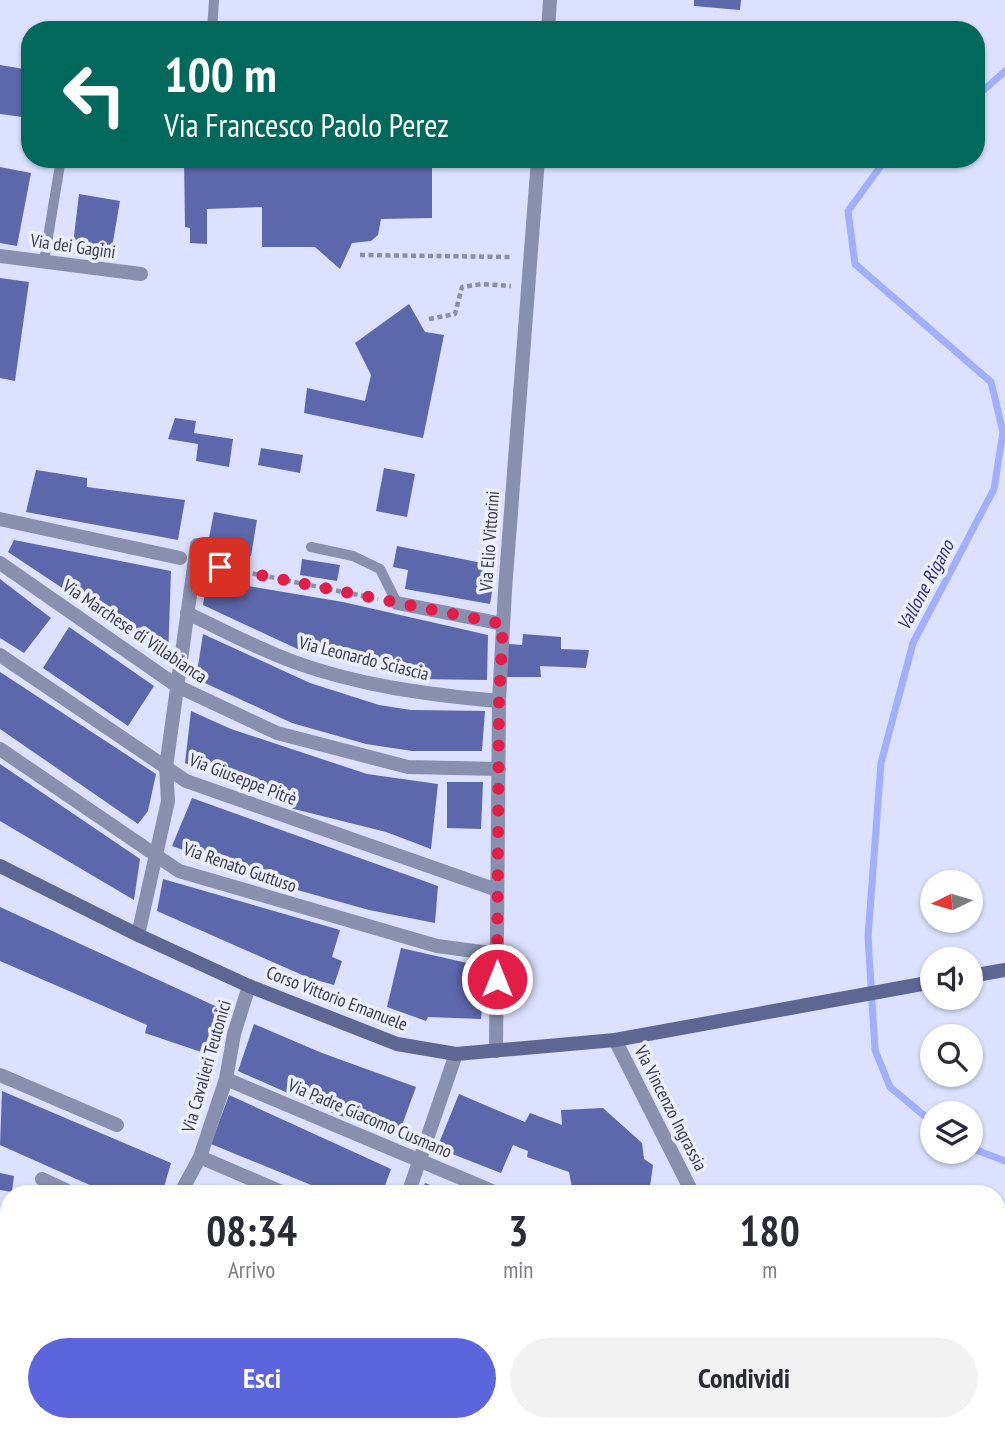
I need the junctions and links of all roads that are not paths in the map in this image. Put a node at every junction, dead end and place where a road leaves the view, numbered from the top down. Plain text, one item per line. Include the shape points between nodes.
1 (214, 0) edge
2 (550, 0) edge
3 (213, 21) edge
4 (549, 21) edge
5 (60, 168) edge
6 (537, 168) edge
7 (0, 256) edge
8 (44, 261) junction
9 (141, 274) dead end
10 (1, 522) edge
11 (197, 545) dead end
12 (311, 547) dead end
13 (180, 558) dead end
14 (0, 563) edge
15 (397, 603) joint
16 (187, 613) junction
17 (503, 624) junction
18 (0, 655) edge
19 (177, 686) junction
20 (499, 701) junction
21 (0, 749) edge
22 (166, 767) junction
23 (499, 769) junction
24 (156, 853) junction
25 (0, 866) edge
26 (497, 890) junction
27 (138, 935) junction
28 (497, 954) junction
29 (1005, 970) edge
30 (983, 974) edge
31 (920, 984) edge
32 (249, 986) junction
33 (615, 1040) junction
34 (496, 1051) junction
35 (456, 1054) junction
36 (0, 1074) edge
37 (226, 1079) junction
38 (117, 1125) dead end
39 (200, 1157) junction
40 (421, 1159) junction
41 (42, 1178) dead end
42 (56, 1185) edge
43 (183, 1185) edge
44 (265, 1185) edge
45 (411, 1185) edge
46 (479, 1185) edge
47 (688, 1185) edge

1 - 3 lane
2 - 4 street
5 - 8 lane
6 - 17 street, Via Elio Vittorini
7 - 8 street, Via dei Gagini
8 - 9 street, Via dei Gagini
10 - 13 street
11 - 16 street
12 - 15 lane via 353,556 380,569
14 - 19 street, Via Marchese di Villabianca
15 - 17 street
16 - 19 street
16 - 20 street, Via Leonardo Sciascia via 264,650 338,676 417,693
17 - 20 street, Via Elio Vittorini
18 - 22 street, Via Giuseppe Pitrè
19 - 22 street
19 - 23 street, Via Marchese di Villabianca via 277,733 324,747 408,767
20 - 23 street, Via Elio Vittorini
21 - 24 street, Via Renato Guttuso
22 - 24 street via 169,801
22 - 26 street, Via Giuseppe Pitrè via 186,781
23 - 26 street, Via Elio Vittorini
24 - 27 street
24 - 28 street, Via Renato Guttuso via 178,870 252,894 437,946
25 - 27 main road, Corso Vittorio Emanuele
26 - 28 street, Via Elio Vittorini
27 - 32 main road, Corso Vittorio Emanuele
28 - 34 street, Via Elio Vittorini
29 - 30 main road
31 - 33 main road, Corso Vittorio Emanuele
32 - 35 main road, Corso Vittorio Emanuele via 397,1044
32 - 37 street, Via Cavalieri Teutonici
33 - 34 main road, Corso Vittorio Emanuele
33 - 47 street, Via Vincenzo Ingrassia
34 - 35 main road, Corso Vittorio Emanuele
35 - 40 street
36 - 38 street
37 - 39 street, Via Cavalieri Teutonici
37 - 40 street, Via Padre Giacomo Cusmano
39 - 43 street, Via Cavalieri Teutonici
39 - 44 street
40 - 45 street
40 - 46 street, Via Padre Giacomo Cusmano
41 - 42 street

